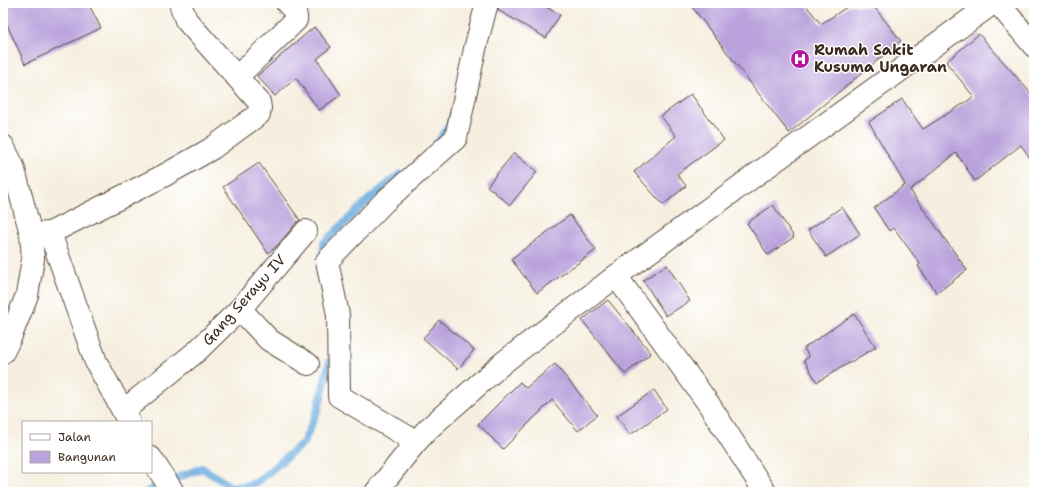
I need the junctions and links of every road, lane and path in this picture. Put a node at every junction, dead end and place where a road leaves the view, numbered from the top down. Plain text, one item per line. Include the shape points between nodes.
1 (181, 3) edge
2 (287, 3) edge
3 (487, 3) edge
4 (993, 3) edge
5 (998, 3) edge
6 (1034, 46) edge
7 (237, 77) junction
8 (3, 146) edge
9 (306, 231) dead end
10 (40, 234) junction
11 (616, 276) junction
12 (240, 308) junction
13 (3, 352) edge
14 (308, 364) dead end
15 (126, 417) edge
16 (416, 442) junction
17 (152, 460) edge
18 (170, 487) edge
19 (376, 492) edge
20 (765, 492) edge

1 - 7 street via 186,20
2 - 7 street via 295,13 296,20
3 - 16 street via 456,138 384,202 327,261 338,315 339,396
4 - 11 street
5 - 6 street
7 - 10 street via 259,102 259,114 211,149 165,175
8 - 10 street
9 - 12 street, Gang Serayu IV
10 - 13 street via 27,295
10 - 15 street via 96,362
11 - 16 street via 504,362
11 - 20 street via 708,403
12 - 14 street via 268,340
12 - 15 street, Gang Serayu IV
16 - 19 street
17 - 18 street

